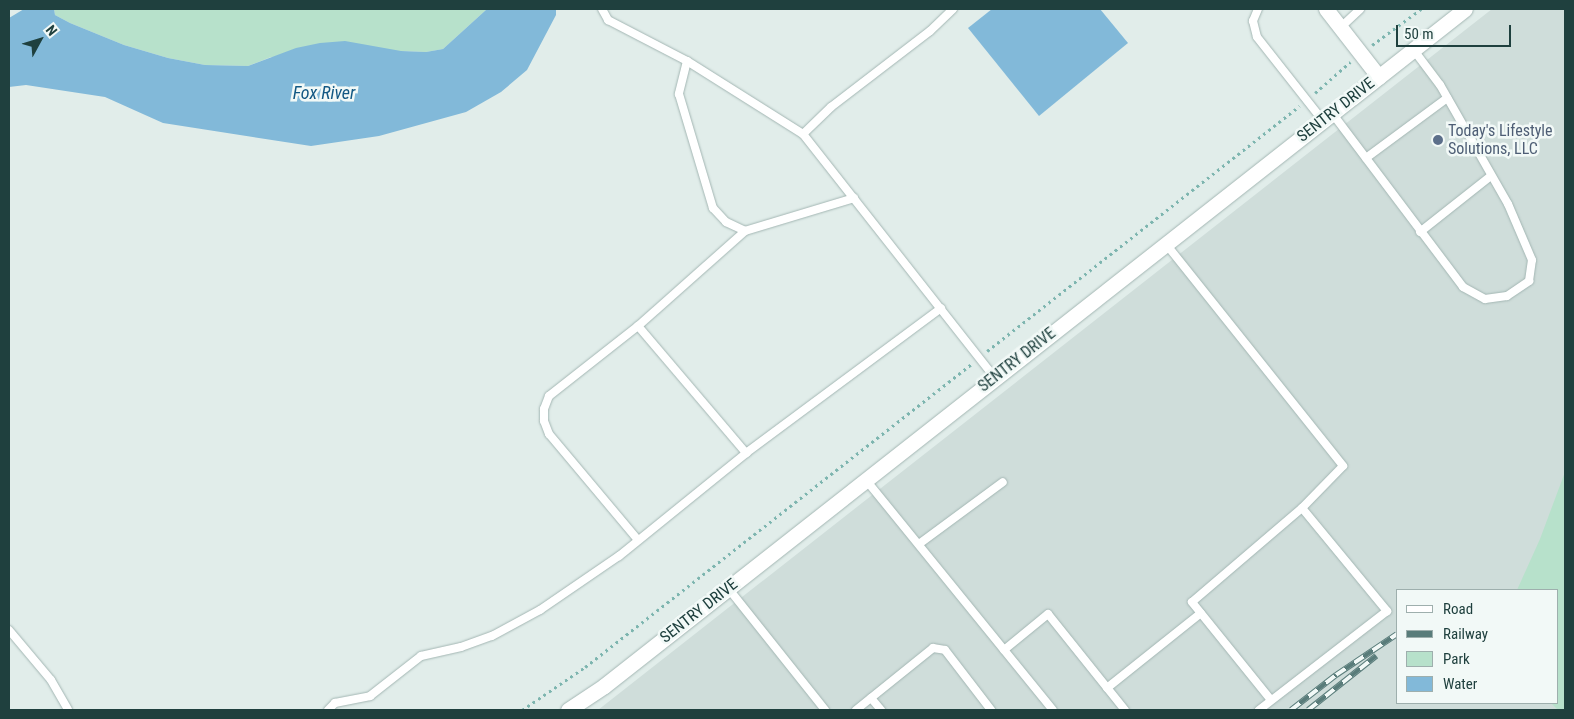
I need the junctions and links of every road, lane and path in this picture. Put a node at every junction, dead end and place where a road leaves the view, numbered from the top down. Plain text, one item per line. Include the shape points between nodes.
1 (602, 9) edge
2 (953, 9) edge
3 (1258, 9) edge
4 (1326, 9) edge
5 (1360, 9) edge
6 (1465, 9) edge
7 (1341, 27) junction
8 (1413, 50) junction
9 (687, 61) junction
10 (1379, 77) junction
11 (1447, 98) junction
12 (1328, 117) junction
13 (803, 134) junction
14 (1366, 158) junction
15 (1491, 176) junction
16 (854, 198) junction
17 (745, 231) junction
18 (1420, 232) junction
19 (1166, 244) junction
20 (941, 308) junction
21 (638, 326) junction
22 (995, 378) junction
23 (746, 453) junction
24 (866, 480) junction
25 (1003, 482) dead end
26 (1302, 508) junction
27 (638, 540) junction
28 (919, 544) junction
29 (728, 588) junction
30 (1201, 613) junction
31 (9, 630) edge
32 (1004, 650) junction
33 (1107, 688) junction
34 (871, 698) junction
35 (1272, 700) junction
36 (68, 710) edge
37 (328, 710) edge
38 (568, 710) edge
39 (825, 710) edge
40 (856, 710) edge
41 (881, 710) edge
42 (991, 710) edge
43 (1052, 710) edge
44 (1125, 710) edge
45 (1259, 710) edge

1 - 9 lane via 608,20
2 - 13 lane via 930,31 831,107
3 - 12 lane via 1253,21 1257,37
4 - 7 street
5 - 7 lane
6 - 8 street, SENTRY DRIVE
7 - 10 street
8 - 10 street, SENTRY DRIVE
8 - 11 lane
9 - 13 lane
9 - 17 lane via 679,94 713,208 726,222
10 - 12 street, SENTRY DRIVE
11 - 14 lane
11 - 15 lane
12 - 14 lane
12 - 19 street, SENTRY DRIVE
13 - 16 lane
14 - 18 lane
15 - 18 lane
15 - 18 lane via 1508,204 1532,260 1529,281 1507,296 1485,299 1463,287
16 - 17 lane
16 - 20 lane
17 - 21 lane
19 - 22 street, SENTRY DRIVE
19 - 26 lane via 1343,466
20 - 22 lane
20 - 23 lane
21 - 23 lane
21 - 27 lane via 549,396 544,421 550,434
22 - 24 street, SENTRY DRIVE
23 - 27 lane
24 - 28 lane
24 - 29 street, SENTRY DRIVE
25 - 28 lane
26 - 30 lane via 1192,602
26 - 35 lane via 1388,612
27 - 37 lane via 540,610 492,636 422,656 370,696 335,703
28 - 32 lane
29 - 38 street, SENTRY DRIVE via 604,686
29 - 39 lane
30 - 33 lane
30 - 35 lane
31 - 36 lane via 51,680
32 - 33 lane via 1048,614
32 - 43 lane
33 - 44 lane
34 - 40 lane
34 - 41 lane
34 - 42 lane via 934,648 945,650
35 - 45 lane

